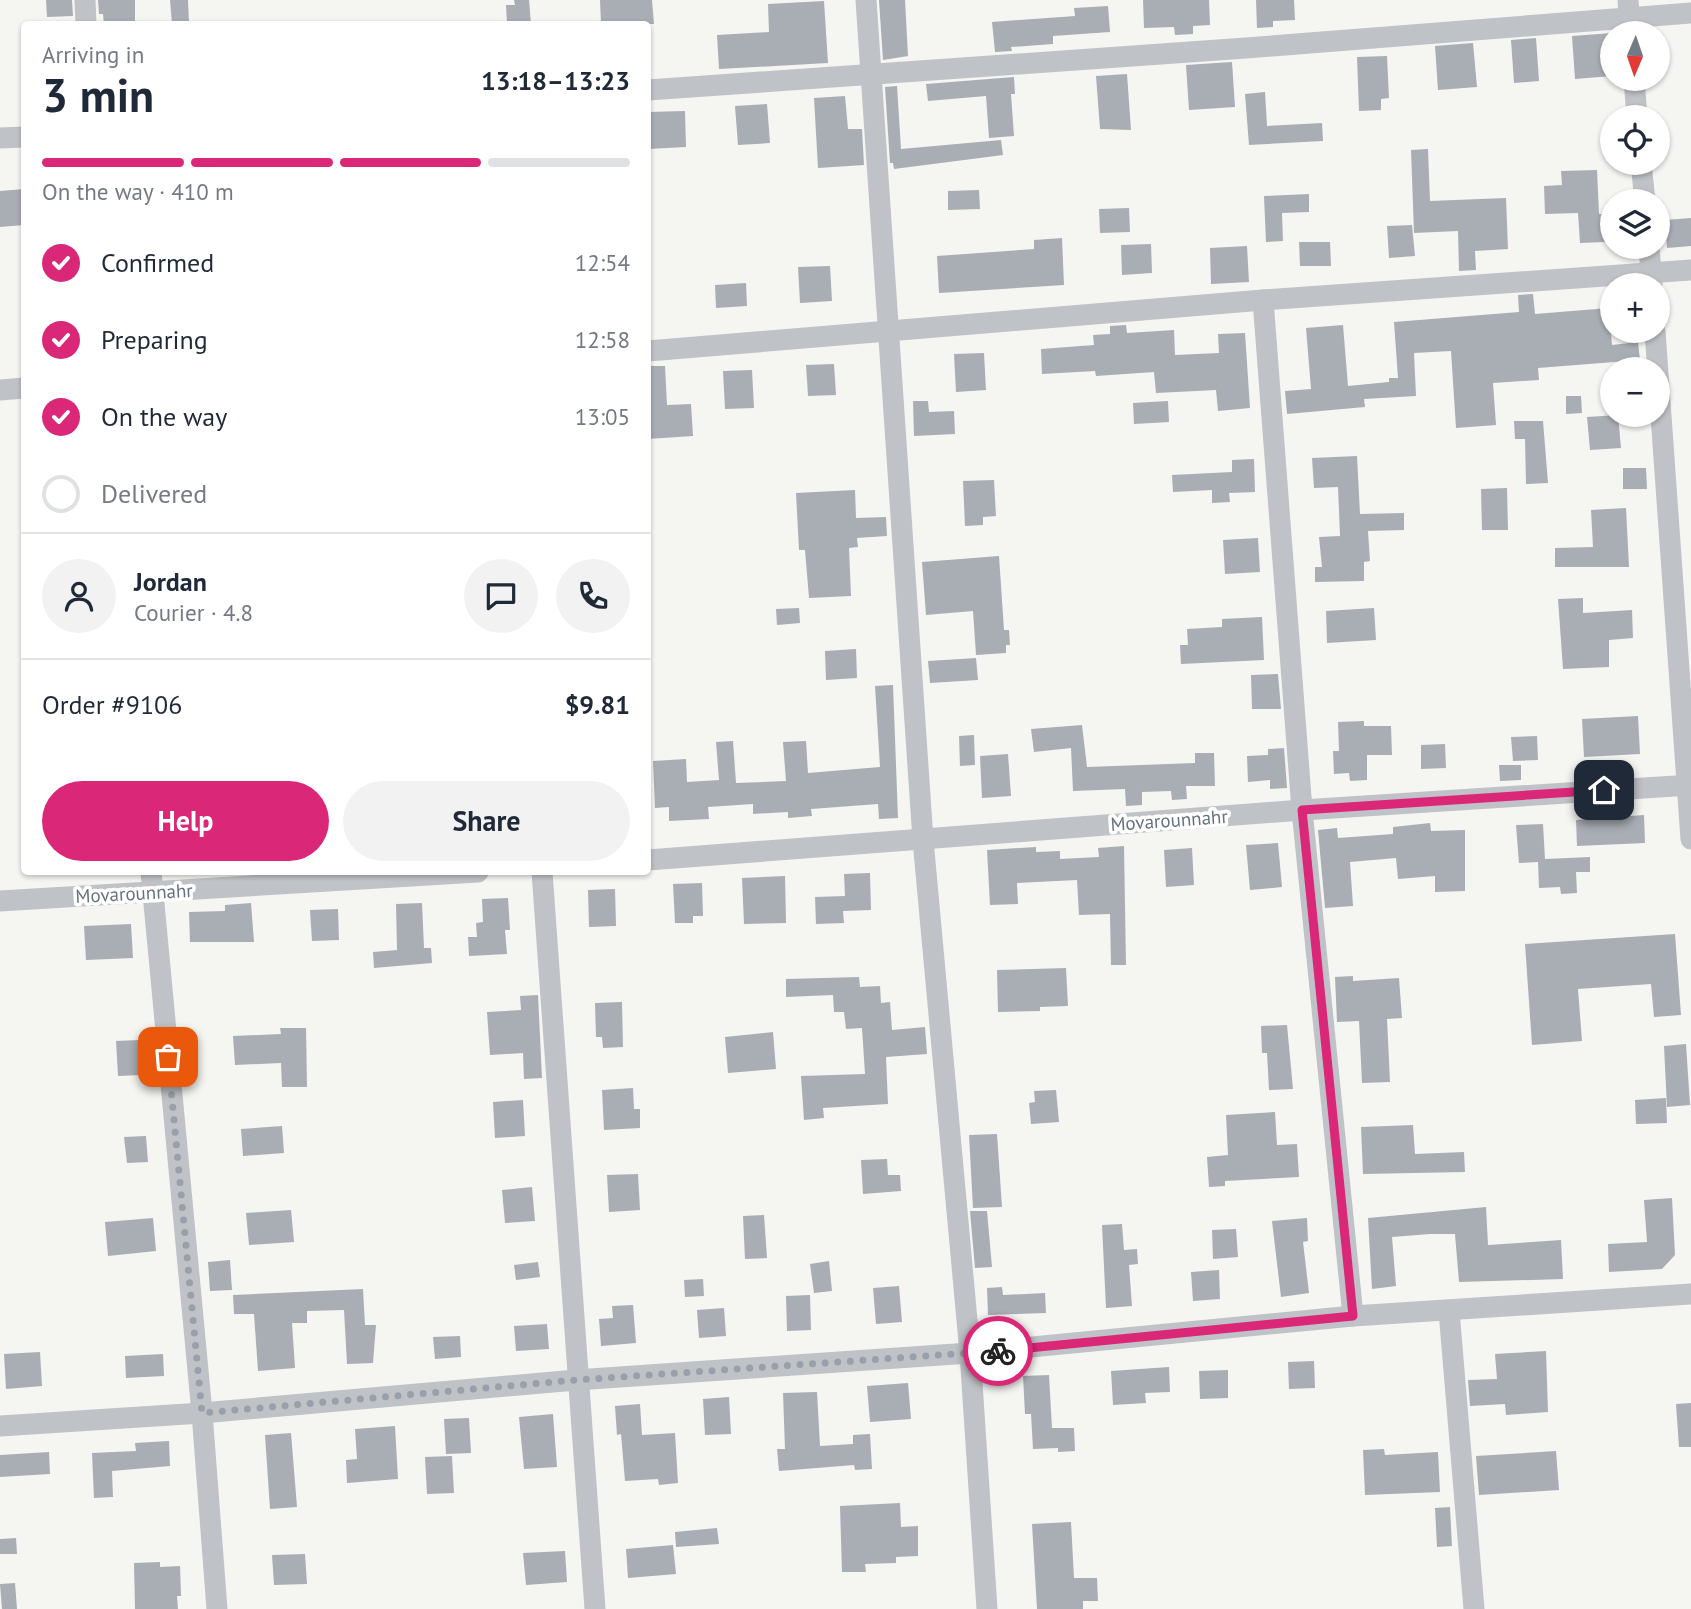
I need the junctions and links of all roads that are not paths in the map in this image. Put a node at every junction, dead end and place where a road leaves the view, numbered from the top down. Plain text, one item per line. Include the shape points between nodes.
1 (85, 0) edge
2 (866, 0) edge
3 (1691, 13) edge
4 (1629, 17) edge
5 (86, 21) edge
6 (871, 73) junction
7 (651, 90) edge
8 (21, 136) edge
9 (0, 138) edge
10 (1691, 270) edge
11 (1670, 275) edge
12 (1600, 282) edge
13 (1263, 300) junction
14 (890, 332) junction
15 (1656, 343) edge
16 (651, 351) edge
17 (21, 388) edge
18 (0, 390) edge
19 (1689, 785) edge
20 (1302, 810) junction
21 (1691, 839) edge
22 (923, 840) junction
23 (651, 860) edge
24 (380, 875) edge
25 (542, 875) edge
26 (152, 882) edge
27 (0, 901) edge
28 (1691, 1294) edge
29 (1449, 1311) junction
30 (1353, 1316) junction
31 (970, 1353) junction
32 (576, 1380) junction
33 (202, 1413) junction
34 (0, 1426) edge
35 (217, 1609) edge
36 (595, 1609) edge
37 (987, 1609) edge
38 (1474, 1609) edge

1 - 5 street
2 - 6 street
3 - 4 street
4 - 6 street
6 - 7 street
6 - 14 street
8 - 9 street
10 - 11 street
12 - 13 street
13 - 14 street
13 - 20 street
14 - 16 street
14 - 22 street
15 - 19 street
17 - 18 street
19 - 20 street, Movarounnahr
19 - 21 street
20 - 22 street, Movarounnahr
20 - 30 street
22 - 23 street, Movarounnahr
22 - 31 street
24 - 26 street, Movarounnahr
25 - 32 street
26 - 27 street, Movarounnahr
26 - 33 street
28 - 29 street
29 - 30 street
29 - 38 street
30 - 31 street
31 - 32 street
31 - 37 street
32 - 33 street
32 - 36 street
33 - 34 street
33 - 35 street

